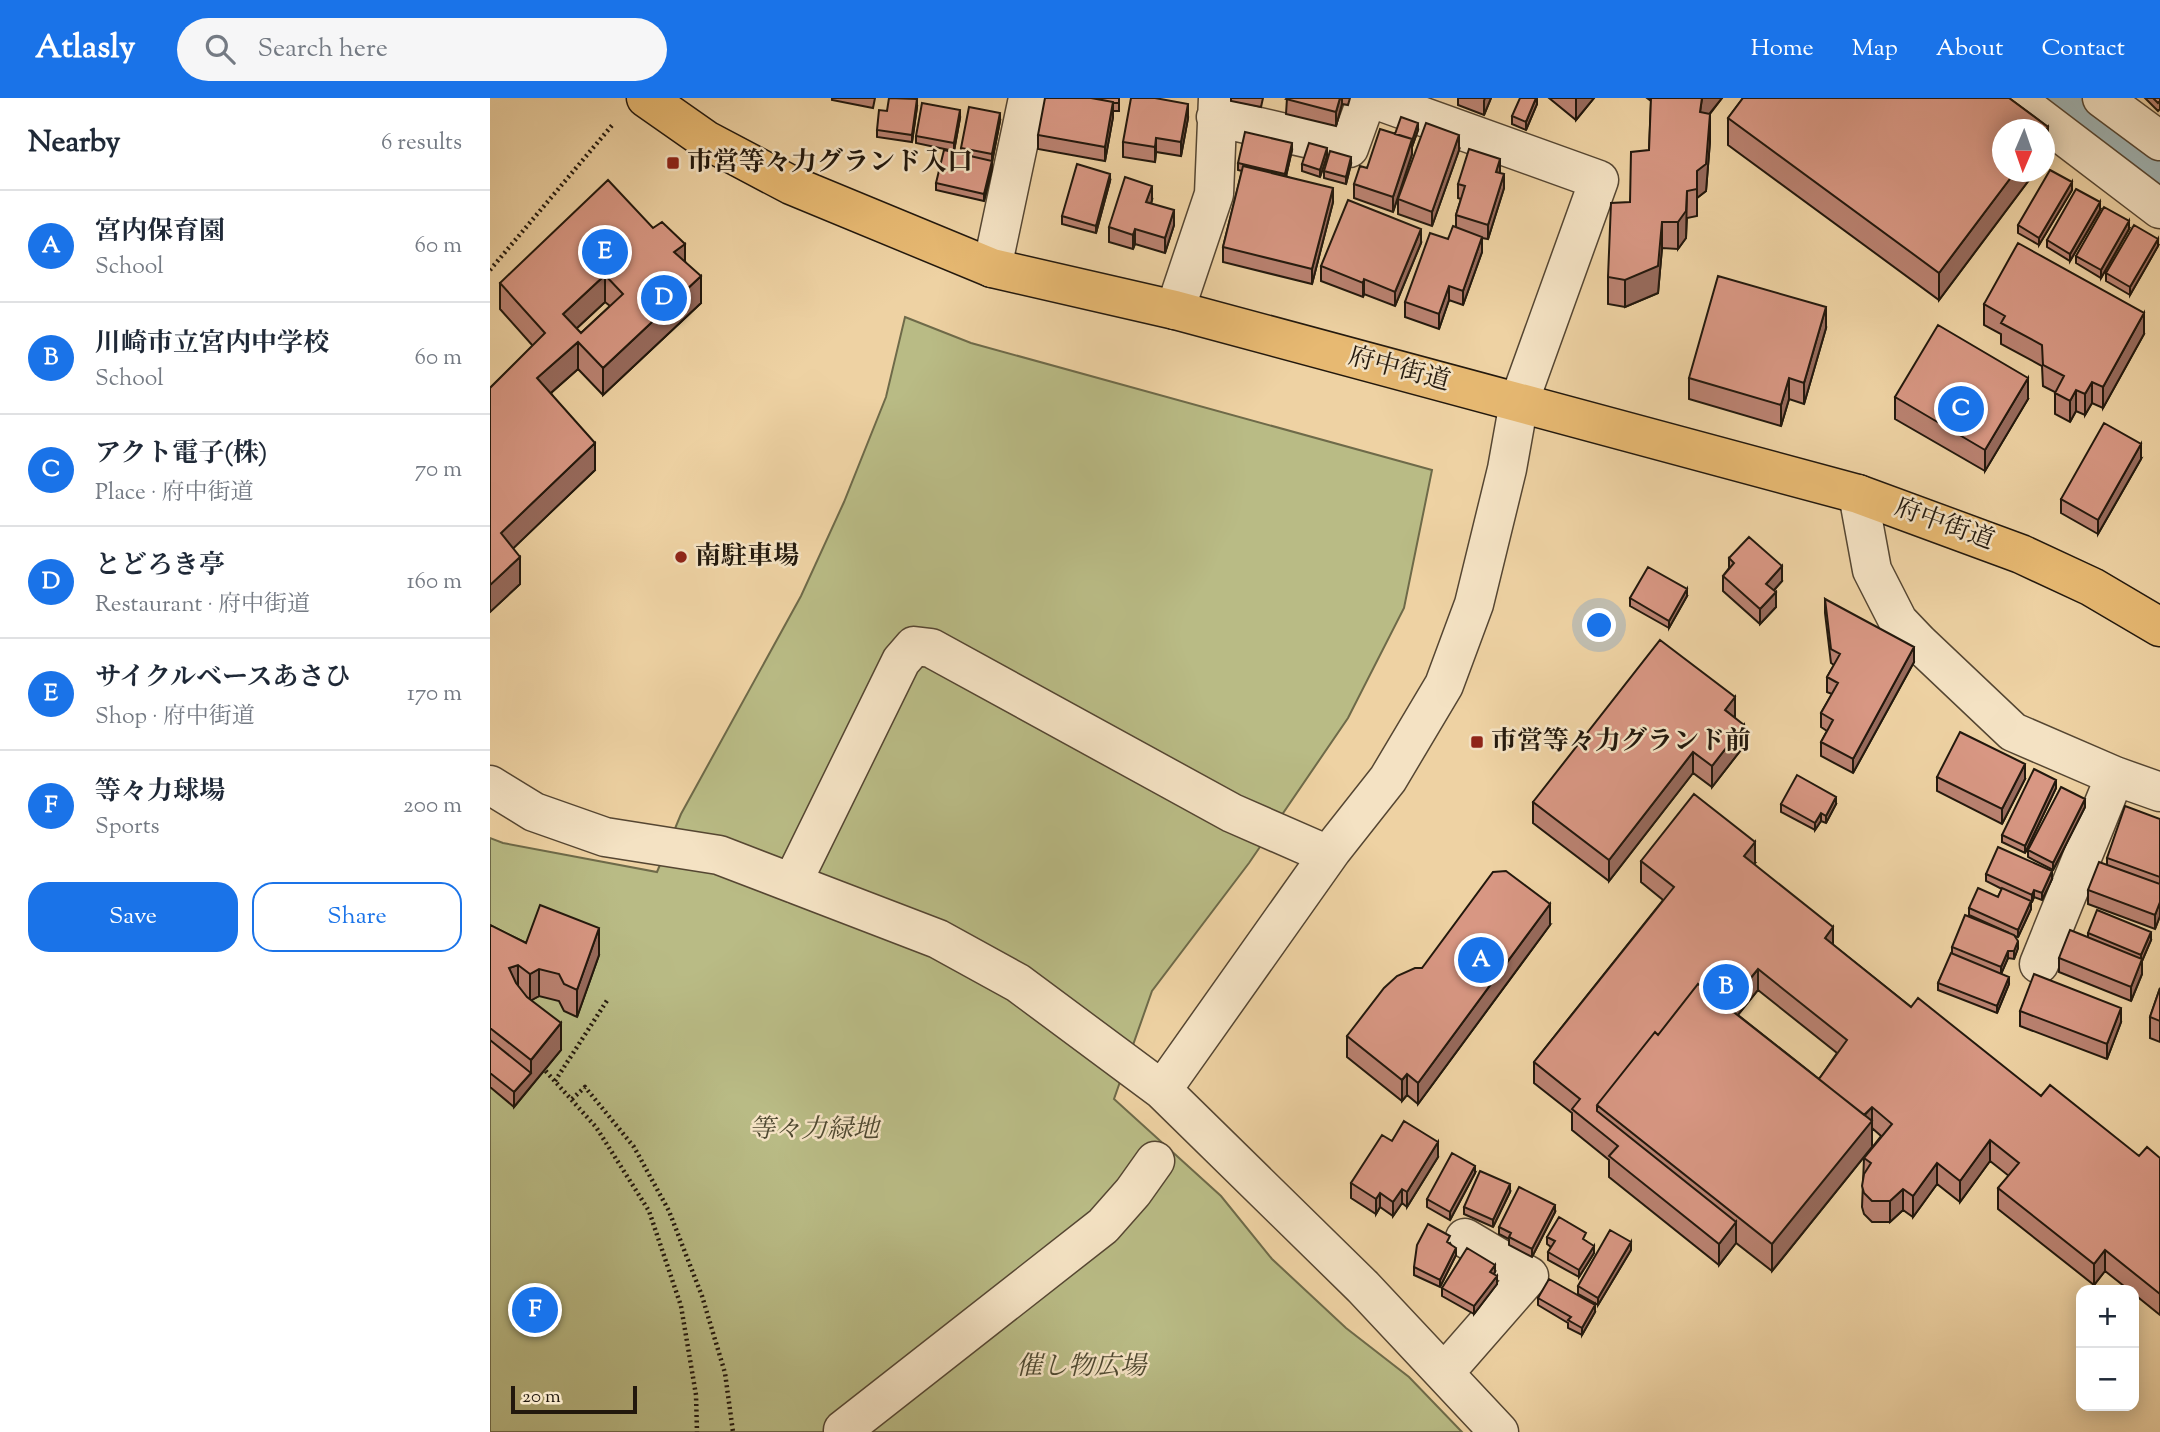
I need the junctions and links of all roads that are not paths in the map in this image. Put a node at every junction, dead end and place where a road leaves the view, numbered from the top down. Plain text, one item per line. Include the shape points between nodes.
1 (1028, 98) edge
2 (1369, 98) edge
3 (2014, 98) edge
4 (2102, 98) edge
5 (1217, 107) edge
6 (632, 108) edge
7 (2160, 141) edge
8 (2160, 209) edge
9 (992, 268) junction
10 (1175, 310) junction
11 (1519, 402) junction
12 (1858, 494) junction
13 (2160, 627) edge
14 (2115, 776) junction
15 (490, 785) edge
16 (2160, 792) edge
17 (1328, 855) junction
18 (792, 883) junction
19 (2039, 964) dead end
20 (1162, 1090) junction
21 (1155, 1161) dead end
22 (1465, 1238) dead end
23 (1445, 1372) junction
24 (845, 1432) edge
25 (1499, 1432) edge

1 - 9 street
2 - 5 street via 1349,148
2 - 11 street via 1599,180
3 - 8 street
4 - 7 street
5 - 10 street via 1214,194
6 - 9 highway, 府中街道 via 791,185
9 - 10 highway, 府中街道
10 - 11 highway, 府中街道
11 - 12 highway, 府中街道
11 - 17 street via 1475,604 1444,685 1388,779
12 - 13 highway, 府中街道 via 2021,554 2092,587
12 - 14 street via 1872,570 1898,621 2013,732
14 - 16 street
14 - 19 street
15 - 18 street via 534,811 606,837 719,855
17 - 18 street via 1232,813 931,648 914,646 901,661
17 - 20 street
18 - 20 street via 938,939 1018,983
20 - 23 street
21 - 24 street via 1103,1226
22 - 23 street via 1529,1276
23 - 25 street

